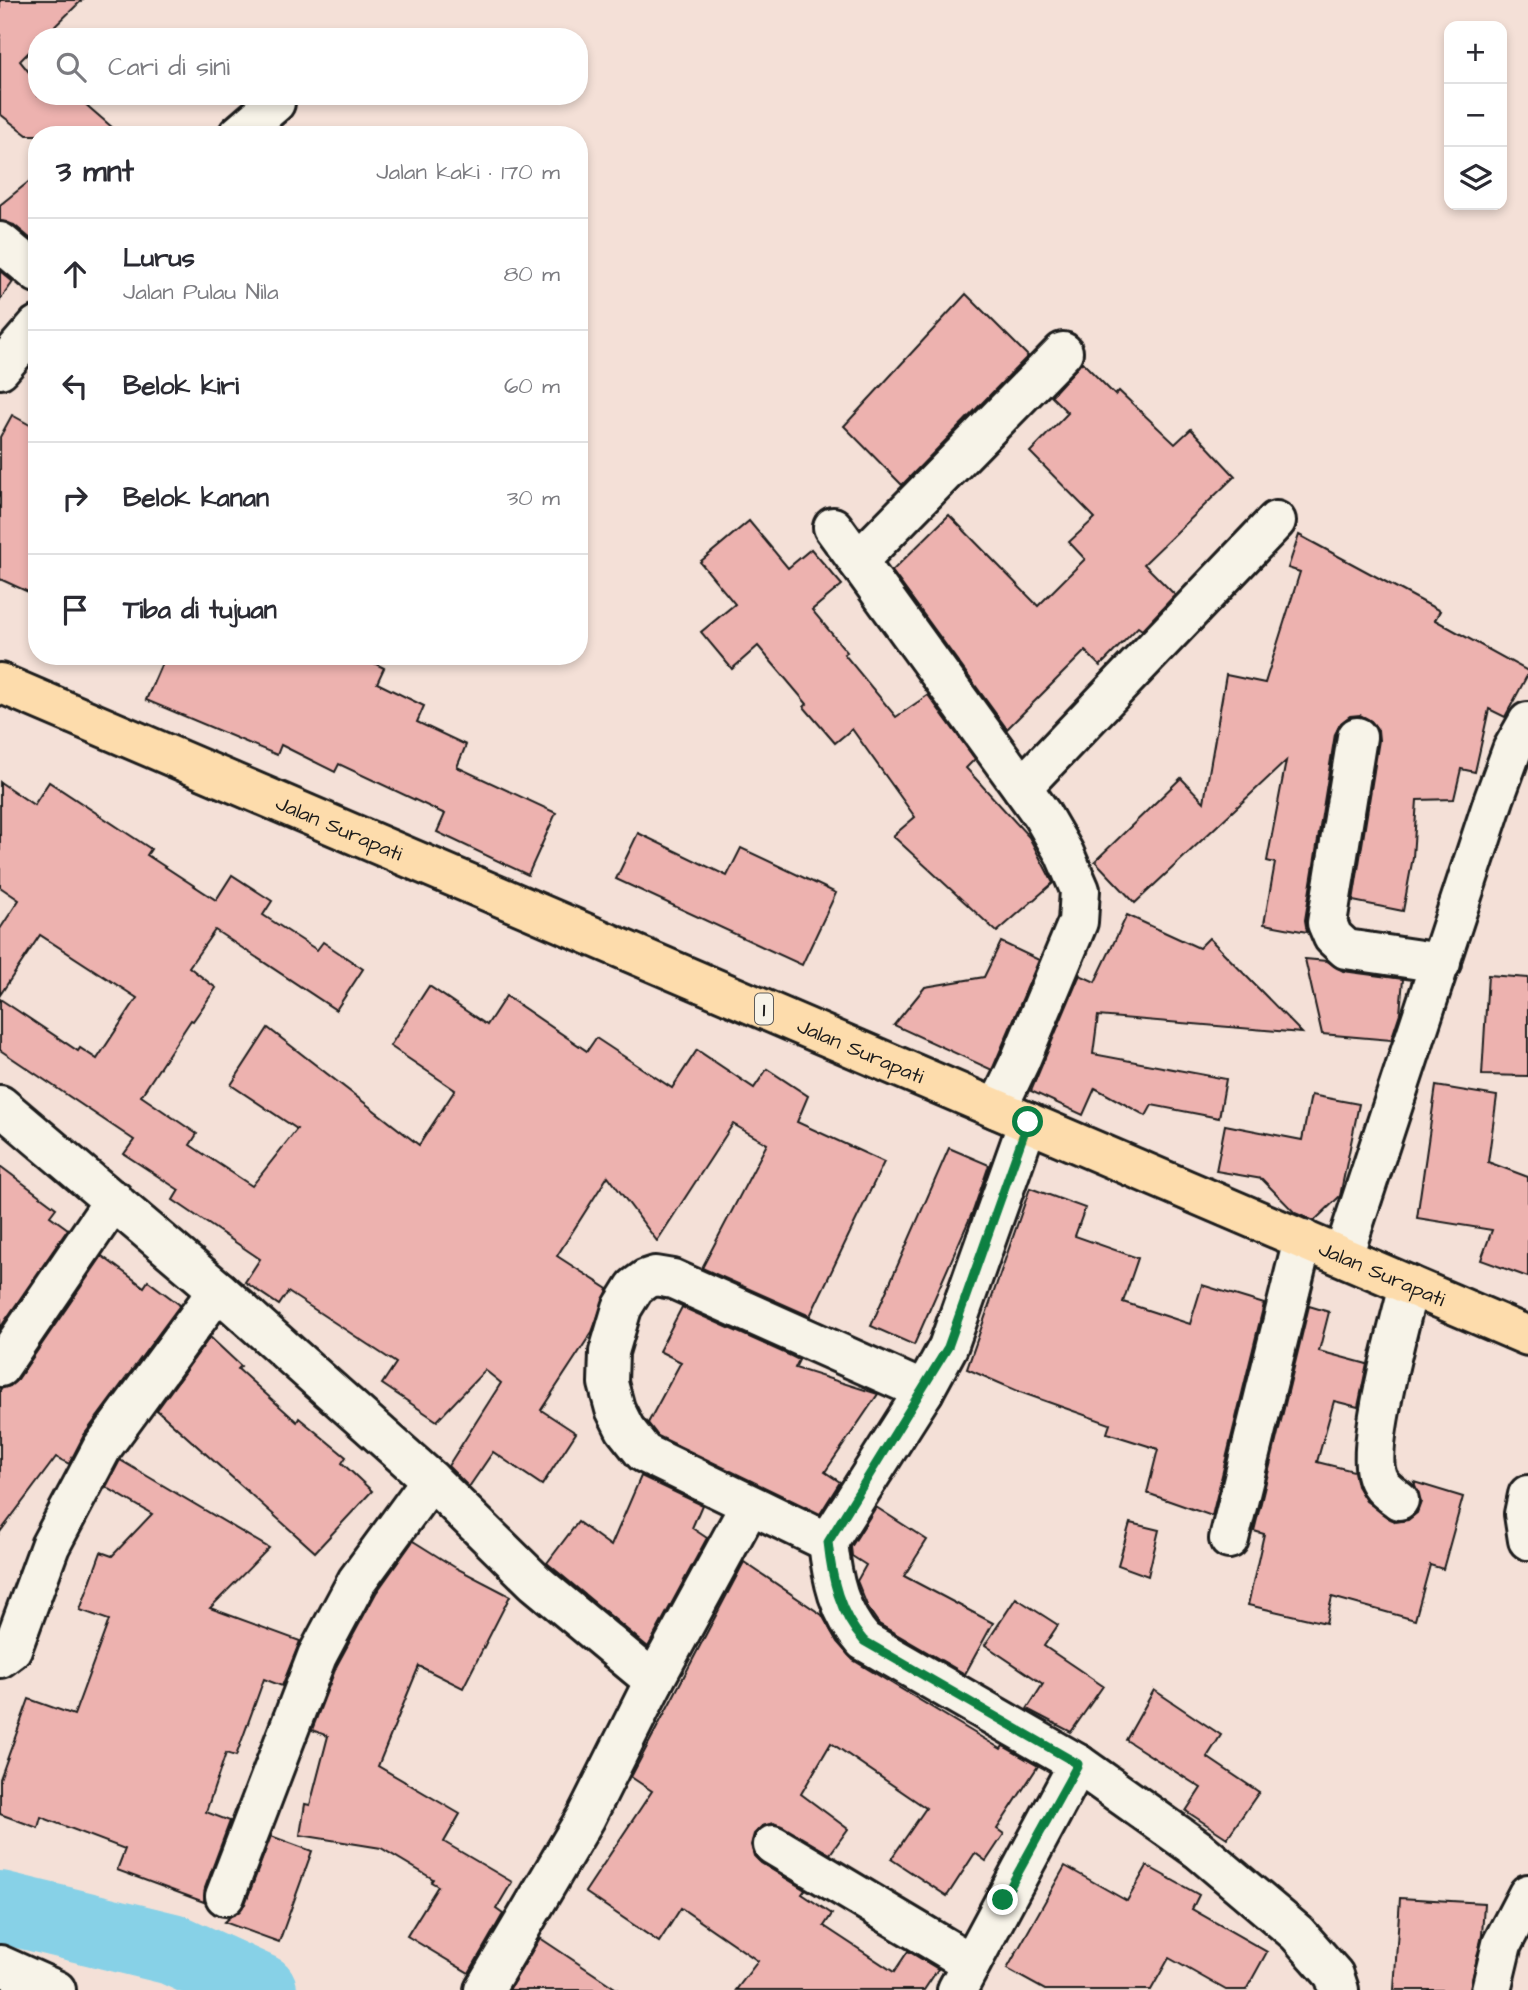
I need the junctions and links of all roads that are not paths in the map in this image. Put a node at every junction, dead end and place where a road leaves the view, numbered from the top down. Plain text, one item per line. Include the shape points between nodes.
1 (273, 105) edge
2 (248, 126) edge
3 (0, 242) edge
4 (28, 265) edge
5 (28, 336) edge
6 (1063, 352) dead end
7 (0, 369) edge
8 (1276, 521) dead end
9 (833, 527) dead end
10 (858, 561) junction
11 (0, 683) edge
12 (1528, 722) edge
13 (1357, 737) dead end
14 (1022, 787) junction
15 (1441, 964) junction
16 (0, 1105) edge
17 (1012, 1115) junction
18 (114, 1200) junction
19 (1303, 1239) junction
20 (1343, 1256) junction
21 (1409, 1285) junction
22 (218, 1290) junction
23 (1528, 1336) edge
24 (0, 1367) edge
25 (923, 1391) junction
26 (431, 1480) junction
27 (1528, 1495) edge
28 (1399, 1500) dead end
29 (750, 1506) junction
30 (1229, 1539) dead end
31 (1528, 1540) edge
32 (828, 1542) junction
33 (0, 1658) edge
34 (654, 1681) junction
35 (1078, 1764) junction
36 (773, 1845) dead end
37 (1528, 1894) edge
38 (225, 1896) dead end
39 (0, 1965) edge
40 (970, 1980) edge
41 (55, 1990) edge
42 (484, 1990) edge
43 (1339, 1990) edge
44 (1490, 1990) edge

1 - 2 street
3 - 4 street
5 - 7 street
6 - 10 street
8 - 14 street
9 - 10 street
10 - 14 street
11 - 17 highway, Jalan Surapati / 1
12 - 15 street via 1494,799
13 - 15 street via 1327,923 1346,949
14 - 17 street via 1064,853 1080,890 1078,922 1026,1048
15 - 20 street
16 - 18 street
17 - 19 highway, Jalan Surapati / 1
17 - 25 street via 948,1347
18 - 22 street
18 - 24 street
19 - 20 highway, Jalan Surapati / 1
19 - 30 street
20 - 21 highway, Jalan Surapati / 1
21 - 23 highway, Jalan Surapati / 1
21 - 28 street via 1378,1423 1374,1465 1383,1488
22 - 26 street
22 - 33 street via 102,1448 50,1546 12,1649
25 - 29 street via 673,1279 646,1279 622,1308 609,1352 608,1383 615,1409 644,1453
25 - 32 street
26 - 34 street via 535,1582
26 - 38 street via 357,1581 317,1656
27 - 31 street via 1524,1514
29 - 32 street
29 - 34 street
32 - 35 street via 842,1608 864,1641
34 - 42 street via 586,1817
35 - 40 street
35 - 43 street via 1199,1850 1287,1924 1318,1954
36 - 40 street
37 - 44 street via 1502,1944
39 - 41 street

